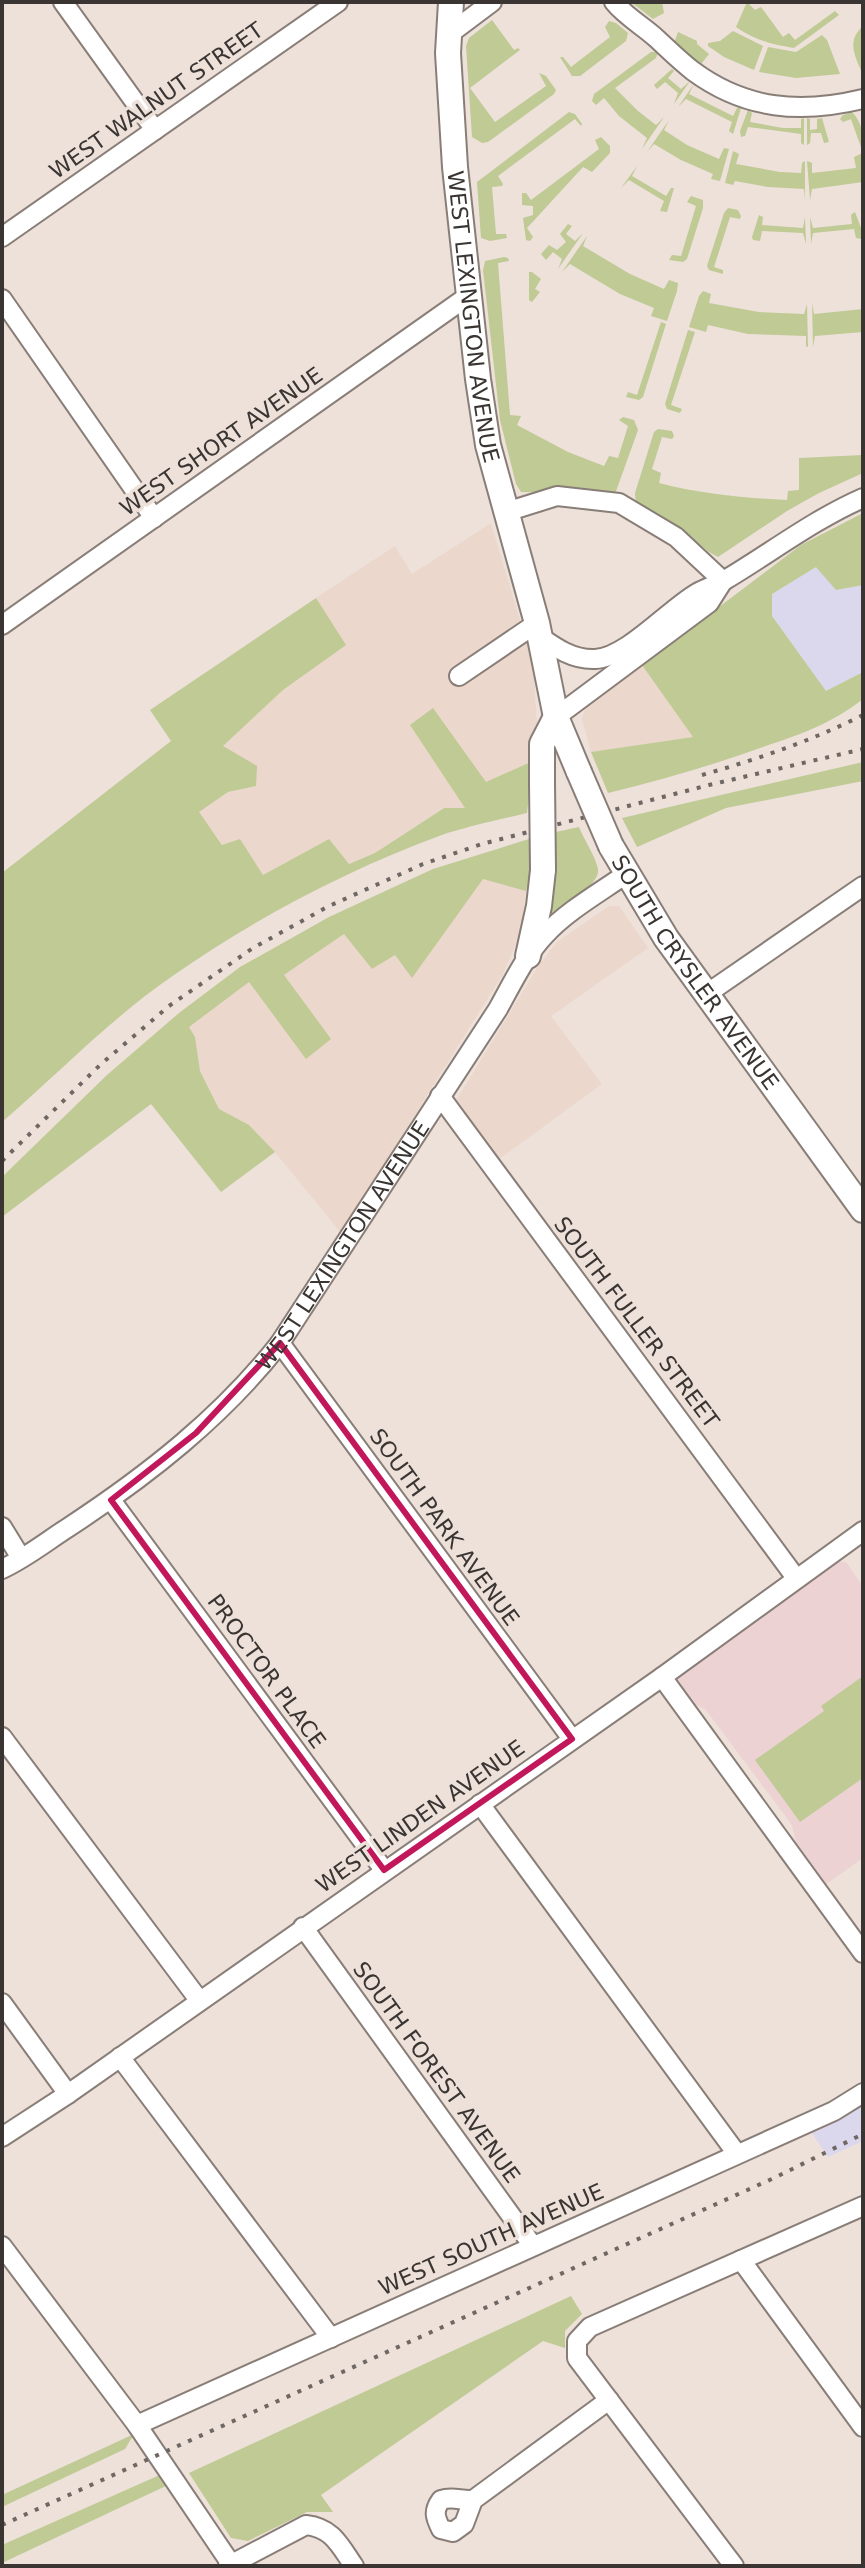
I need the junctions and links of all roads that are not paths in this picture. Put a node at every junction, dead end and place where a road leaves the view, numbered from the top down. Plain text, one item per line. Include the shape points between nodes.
1 (63, 2) edge
2 (338, 2) edge
3 (451, 2) edge
4 (492, 2) edge
5 (614, 2) edge
6 (448, 35) junction
7 (863, 99) edge
8 (155, 130) junction
9 (2, 237) edge
10 (468, 296) junction
11 (2, 299) edge
12 (863, 498) edge
13 (506, 512) junction
14 (154, 518) junction
15 (723, 581) junction
16 (2, 625) edge
17 (538, 630) junction
18 (612, 656) junction
19 (459, 676) dead end
20 (556, 717) junction
21 (626, 874) junction
22 (863, 886) edge
23 (528, 956) junction
24 (708, 993) junction
25 (440, 1096) junction
26 (863, 1210) edge
27 (280, 1343) junction
28 (111, 1500) junction
29 (2, 1527) edge
30 (863, 1531) edge
31 (8, 1567) edge
32 (796, 1578) junction
33 (662, 1677) junction
34 (2, 1737) edge
35 (572, 1739) junction
36 (480, 1804) junction
37 (384, 1870) junction
38 (303, 1927) junction
39 (863, 1953) edge
40 (199, 2000) junction
41 (2, 2003) edge
42 (120, 2057) junction
43 (863, 2093) edge
44 (68, 2094) junction
45 (2, 2137) edge
46 (737, 2154) junction
47 (863, 2206) edge
48 (2, 2246) edge
49 (533, 2246) junction
50 (741, 2260) junction
51 (331, 2338) junction
52 (609, 2400) junction
53 (137, 2425) junction
54 (863, 2427) edge
55 (473, 2500) dead end
56 (229, 2565) edge
57 (354, 2566) edge
58 (734, 2566) edge

1 - 8 street
2 - 8 street, WEST WALNUT STREET
3 - 6 main road, WEST LEXINGTON AVENUE
4 - 6 street
5 - 7 street via 692,70 727,92 777,107 834,106
6 - 10 main road, WEST LEXINGTON AVENUE
8 - 9 street, WEST WALNUT STREET
10 - 13 main road, WEST LEXINGTON AVENUE via 488,445
10 - 14 street, WEST SHORT AVENUE
11 - 14 street
12 - 15 street via 811,524
13 - 15 street via 557,496 619,503 676,537
13 - 17 main road, WEST LEXINGTON AVENUE
14 - 16 street, WEST SHORT AVENUE
15 - 18 street via 696,594
15 - 20 street via 709,603
17 - 18 street via 560,651 576,657
17 - 19 street
17 - 20 main road, SOUTH CRYSLER AVENUE
18 - 20 street via 607,667 573,691
20 - 21 main road, SOUTH CRYSLER AVENUE, bridge
20 - 23 main road, bridge via 542,744 543,870
21 - 23 street, WEST LEXINGTON AVENUE via 564,918
21 - 24 main road, SOUTH CRYSLER AVENUE
22 - 24 street
23 - 25 street, WEST LEXINGTON AVENUE
24 - 26 main road, SOUTH CRYSLER AVENUE
25 - 27 street, WEST LEXINGTON AVENUE
25 - 32 street, SOUTH FULLER STREET
27 - 28 street, WEST LEXINGTON AVENUE via 196,1433
27 - 35 street, SOUTH PARK AVENUE
28 - 31 street, WEST LEXINGTON AVENUE
28 - 37 street, PROCTOR PLACE
29 - 31 street
30 - 32 street, WEST LINDEN AVENUE
32 - 33 street, WEST LINDEN AVENUE
33 - 35 street, WEST LINDEN AVENUE
33 - 39 street
34 - 40 street
35 - 36 street, WEST LINDEN AVENUE
36 - 37 street, WEST LINDEN AVENUE
36 - 46 street
37 - 38 street, WEST LINDEN AVENUE
38 - 40 street, WEST LINDEN AVENUE
38 - 49 street, SOUTH FOREST AVENUE
40 - 42 street, WEST LINDEN AVENUE
41 - 44 street
42 - 44 street, WEST LINDEN AVENUE
42 - 51 street
43 - 46 street, WEST SOUTH AVENUE
44 - 45 street, WEST LINDEN AVENUE
46 - 49 street, WEST SOUTH AVENUE
47 - 50 street
48 - 53 street
49 - 51 street, WEST SOUTH AVENUE
50 - 52 street via 590,2327 577,2341 577,2358
50 - 54 street
51 - 53 street, WEST SOUTH AVENUE
52 - 55 street
52 - 58 street
53 - 56 street
56 - 57 street via 306,2525 329,2532

